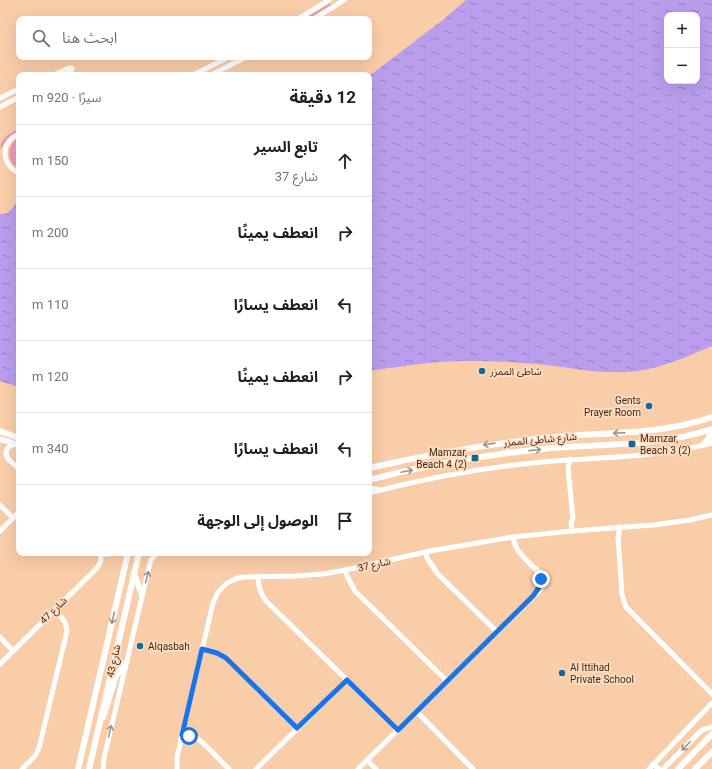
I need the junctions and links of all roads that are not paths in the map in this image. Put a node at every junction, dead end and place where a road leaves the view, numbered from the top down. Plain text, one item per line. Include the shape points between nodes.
1 (329, 0) edge
2 (344, 0) edge
3 (303, 16) edge
4 (319, 16) edge
5 (223, 60) edge
6 (240, 60) edge
7 (60, 72) edge
8 (68, 72) edge
9 (200, 72) edge
10 (218, 72) edge
11 (16, 90) edge
12 (9, 93) junction
13 (0, 98) edge
14 (16, 98) edge
15 (13, 100) junction
16 (0, 107) edge
17 (16, 136) edge
18 (16, 171) edge
19 (712, 418) edge
20 (711, 429) edge
21 (0, 431) edge
22 (0, 439) edge
23 (711, 440) edge
24 (16, 441) edge
25 (16, 442) edge
26 (16, 443) edge
27 (703, 445) joint
28 (567, 460) junction
29 (16, 466) edge
30 (372, 467) edge
31 (372, 479) edge
32 (372, 489) edge
33 (378, 490) junction
34 (372, 492) edge
35 (0, 505) edge
36 (16, 515) edge
37 (712, 515) edge
38 (13, 518) junction
39 (618, 527) junction
40 (574, 530) junction
41 (0, 531) edge
42 (515, 536) junction
43 (428, 551) junction
44 (100, 556) edge
45 (127, 556) edge
46 (138, 556) edge
47 (155, 556) edge
48 (347, 570) junction
49 (134, 574) junction
50 (261, 577) junction
51 (142, 595) junction
52 (55, 609) junction
53 (497, 632) junction
54 (0, 637) edge
55 (202, 649) junction
56 (13, 651) junction
57 (0, 664) edge
58 (126, 664) junction
59 (347, 680) junction
60 (448, 682) junction
61 (712, 694) edge
62 (712, 703) edge
63 (416, 712) junction
64 (98, 726) junction
65 (712, 727) edge
66 (297, 728) junction
67 (398, 730) junction
68 (183, 733) junction
69 (712, 734) edge
70 (712, 752) edge
71 (690, 756) junction
72 (367, 760) junction
73 (653, 764) junction
74 (177, 768) edge
75 (22, 769) edge
76 (78, 769) edge
77 (89, 769) edge
78 (103, 769) edge
79 (229, 769) edge
80 (256, 769) edge
81 (358, 769) edge
82 (376, 769) edge
83 (473, 769) edge
84 (648, 769) edge
85 (659, 769) edge
86 (663, 769) edge
87 (678, 769) edge
88 (682, 769) edge
89 (695, 769) edge

1 - 3 street
2 - 4 street
5 - 9 street
6 - 10 street
7 - 8 street via 72,68
11 - 12 street
12 - 13 street
12 - 15 street via 14,96
14 - 15 street
15 - 16 street
17 - 18 street via 10,140 5,154 9,166
19 -> 30 main road, شارع شاطئ الممزر via 649,431 493,444
20 - 23 main road
31 -> 20 main road, شارع شاطئ الممزر via 494,455 566,447 646,443 679,438
21 - 24 main road
22 - 25 main road
23 - 27 main road
26 - 29 street via 7,448 6,454
27 - 28 street via 650,455
28 - 33 street via 461,472
28 - 40 street
32 - 33 main road
33 - 34 street
35 - 38 street
36 - 38 street
37 - 39 street, شارع 37 via 672,523
38 - 41 street
39 - 40 street, شارع 37
39 - 61 street via 622,595 626,607
40 - 42 street, شارع 37
42 - 43 street, شارع 37
42 - 53 street via 521,555 543,574 545,583
43 - 48 street, شارع 37
43 - 53 street via 429,560 437,573
44 - 52 street, شارع 47 via 99,565
45 -> 76 main road, شارع 43
46 - 49 main road, شارع 43
51 -> 47 street via 150,564
48 - 50 street, شارع 37
48 - 60 street via 355,591
49 - 51 main road
49 - 64 main road, شارع 43
50 - 55 street, شارع 37 via 233,580 218,592
50 - 59 street via 259,584 266,601
51 - 58 street
52 - 56 street, شارع 47
52 - 75 street via 65,622 66,632 39,748
53 - 60 street
54 - 56 street
55 - 66 street via 226,658
55 - 68 street, شارع 37
56 - 57 street, شارع 47
58 - 64 main road via 116,676 105,713
78 -> 58 street
59 - 66 street
59 - 67 street
60 - 63 street
62 - 73 street
63 - 67 street
63 - 83 street
64 - 77 main road, شارع 43
65 -> 86 street via 702,730
66 - 80 street
67 - 72 street
68 - 74 street, شارع 37 via 176,760
68 - 79 street via 204,744
69 - 71 main road
70 - 89 main road
71 - 87 main road
71 - 88 main road
72 - 81 street
72 - 82 street
73 - 84 street
73 - 85 street

